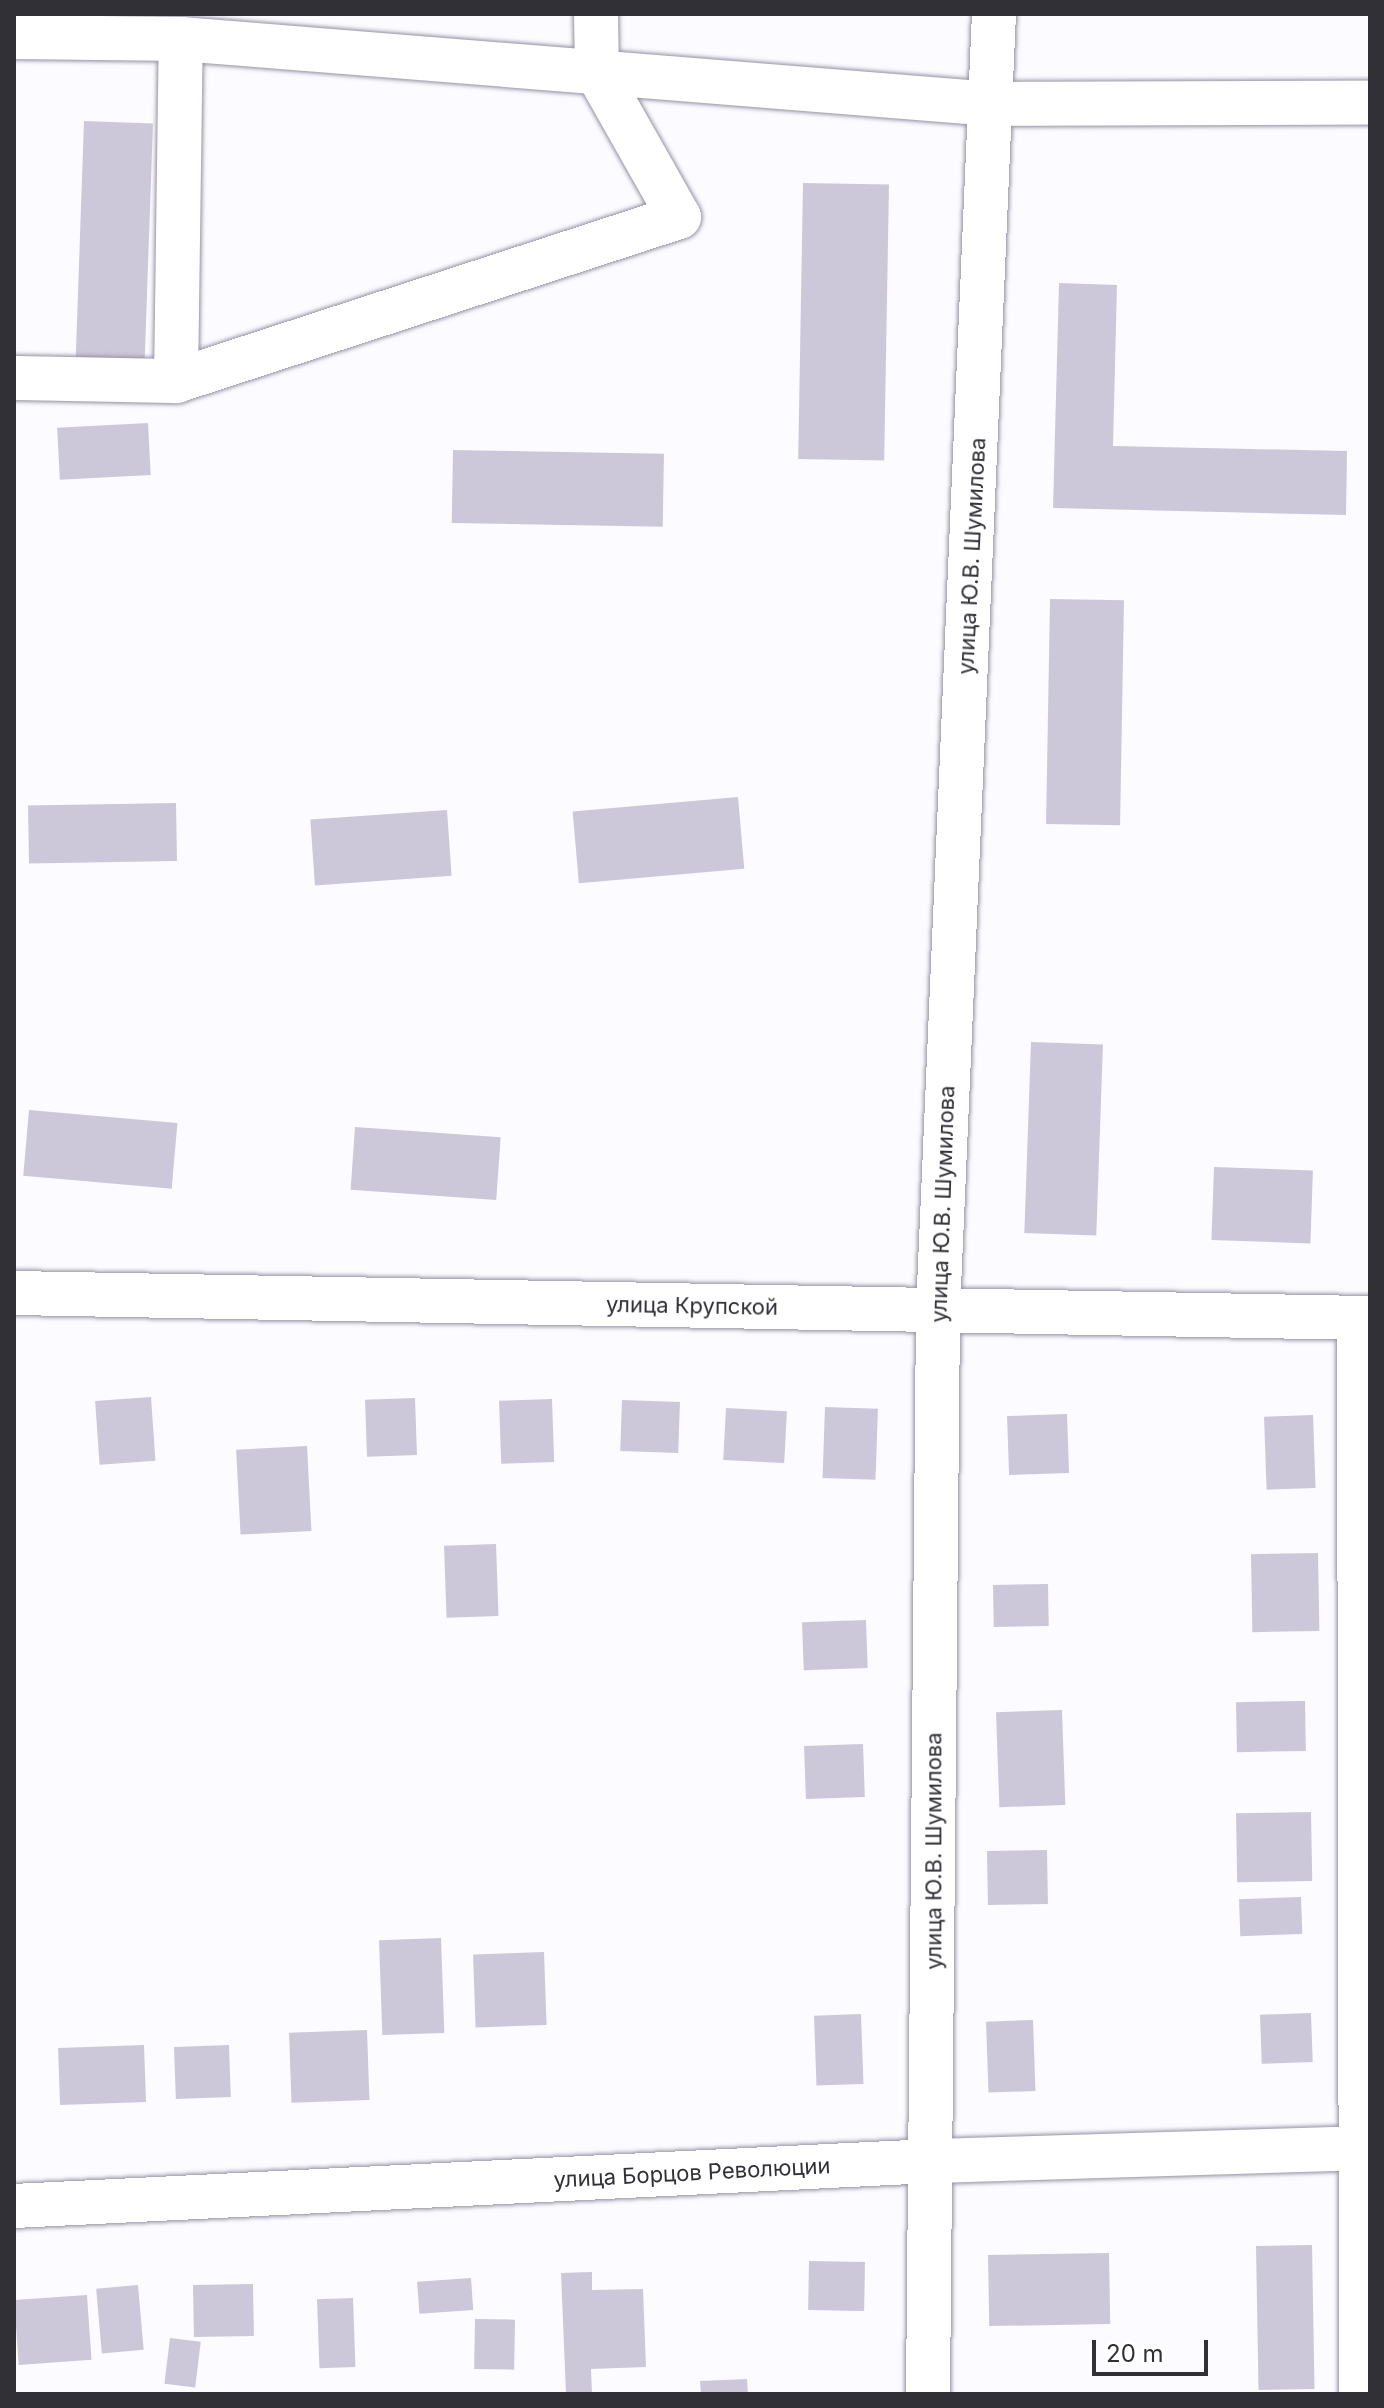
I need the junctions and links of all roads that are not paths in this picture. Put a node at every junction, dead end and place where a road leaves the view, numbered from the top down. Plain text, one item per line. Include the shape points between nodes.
1 (596, 14) edge
2 (994, 14) edge
3 (14, 37) edge
4 (181, 39) junction
5 (597, 72) junction
6 (1370, 103) edge
7 (992, 104) junction
8 (14, 378) edge
9 (176, 381) junction
10 (14, 1293) edge
11 (938, 1311) junction
12 (1364, 1318) edge
13 (1366, 2148) edge
14 (932, 2161) junction
15 (14, 2206) edge
16 (928, 2394) edge
17 (1361, 2394) edge

1 - 5 street
2 - 7 street, улица Ю.В. Шумилова
3 - 4 street
4 - 5 street
4 - 9 street
5 - 7 street
5 - 9 street via 679,217
6 - 7 street
7 - 11 street, улица Ю.В. Шумилова
8 - 9 street
10 - 11 street, улица Крупской
11 - 12 street, улица Крупской
11 - 14 street, улица Ю.В. Шумилова
12 - 13 street
13 - 14 street, улица Борцов Революции
13 - 17 street
14 - 15 street, улица Борцов Революции
14 - 16 street, улица Ю.В. Шумилова

